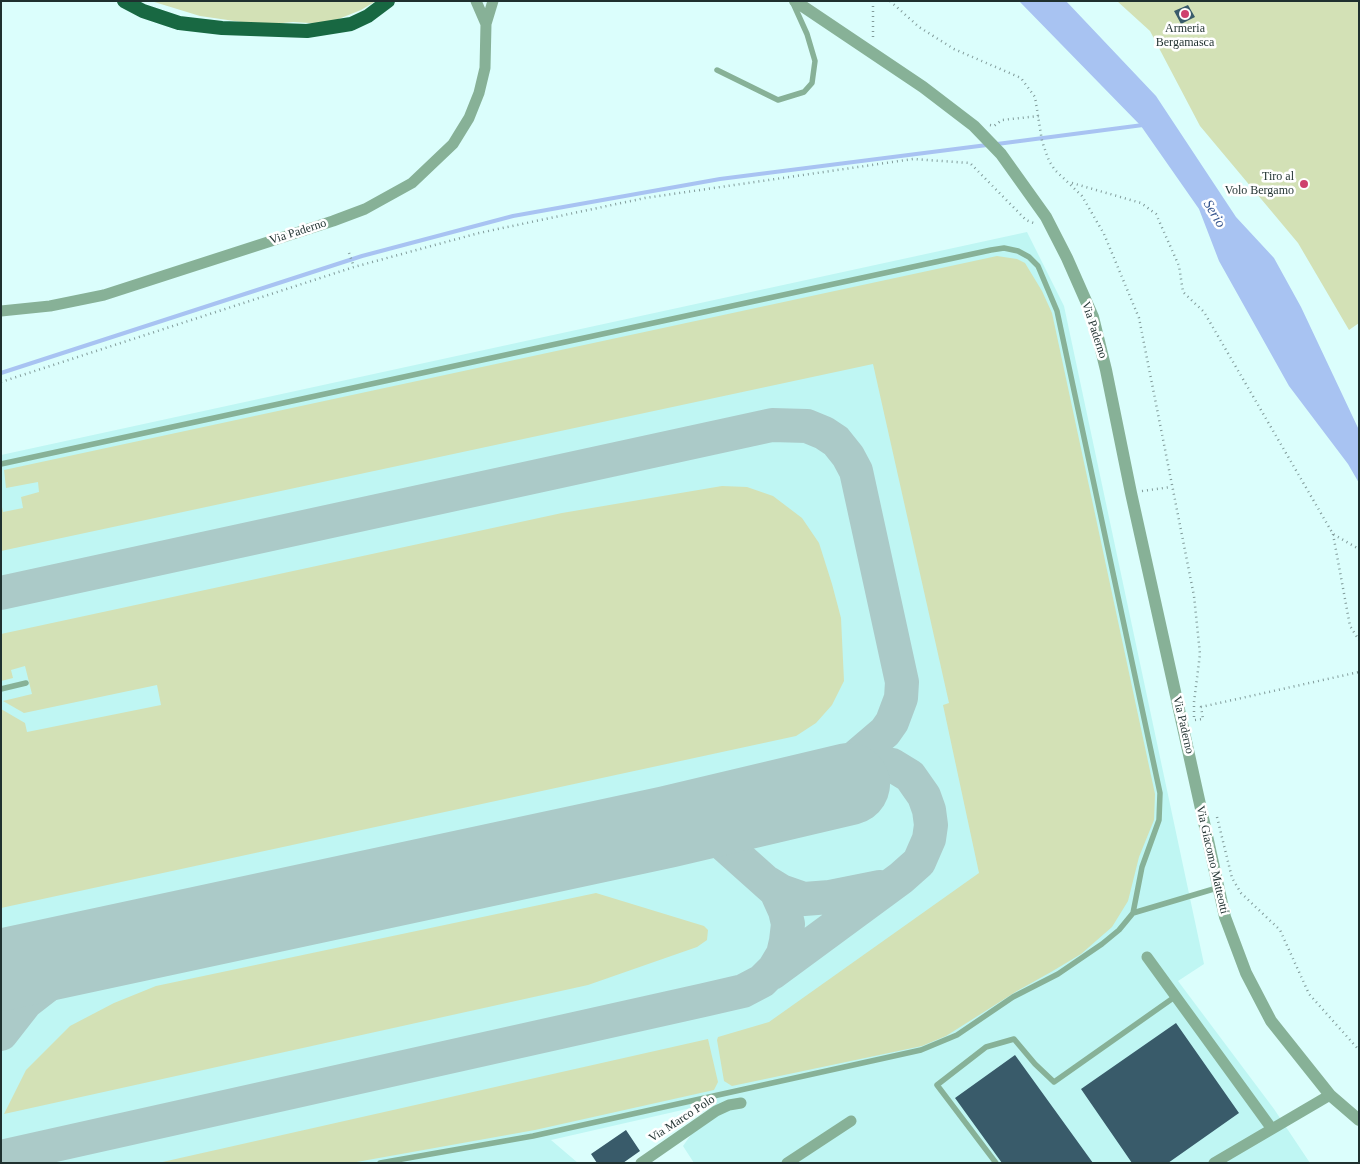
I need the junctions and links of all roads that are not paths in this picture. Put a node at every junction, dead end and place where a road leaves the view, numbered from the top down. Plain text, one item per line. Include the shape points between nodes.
1 (124, 1) edge
2 (388, 1) edge
3 (476, 1) edge
4 (493, 1) edge
5 (794, 1) edge
6 (486, 24) junction
7 (717, 70) dead end
8 (1, 310) edge
9 (1, 464) edge
10 (26, 683) dead end
11 (1, 689) edge
12 (1194, 776) joint
13 (1217, 888) junction
14 (1134, 914) junction
15 (1147, 957) dead end
16 (1176, 996) junction
17 (1330, 1095) junction
18 (741, 1103) dead end
19 (1359, 1120) edge
20 (851, 1121) dead end
21 (1272, 1129) junction
22 (380, 1163) edge
23 (640, 1163) edge
24 (787, 1163) edge
25 (996, 1163) edge
26 (1214, 1163) edge

1 - 2 highway via 179,23 307,31 351,24
3 - 6 street, Via Paderno
4 - 6 street, Via Paderno
5 - 7 lane via 815,61 812,83 804,92 778,100
5 - 12 street, Via Paderno via 924,87 971,124 1001,154 1046,217 1092,318 1106,370
6 - 8 street, Via Paderno via 485,68 469,118 453,144 412,184 365,209 333,221 112,292 50,306
9 - 14 lane via 981,252 1004,248 1018,251 1038,266 1057,311 1160,793 1159,820 1142,867
10 - 11 lane
12 - 13 street, Via Giacomo Matteotti
13 - 14 lane
13 - 17 street, Via Giacomo Matteotti via 1224,917 1246,973 1271,1021
14 - 22 lane via 1108,939 1058,974 1013,997 957,1035 921,1050 533,1136
15 - 16 street
16 - 21 street
16 - 25 lane via 1054,1082 1014,1039 986,1047 937,1085
17 - 19 street, Via Giacomo Matteotti
17 - 21 street
18 - 23 street, Via Marco Polo via 716,1112
20 - 24 street
21 - 26 street

